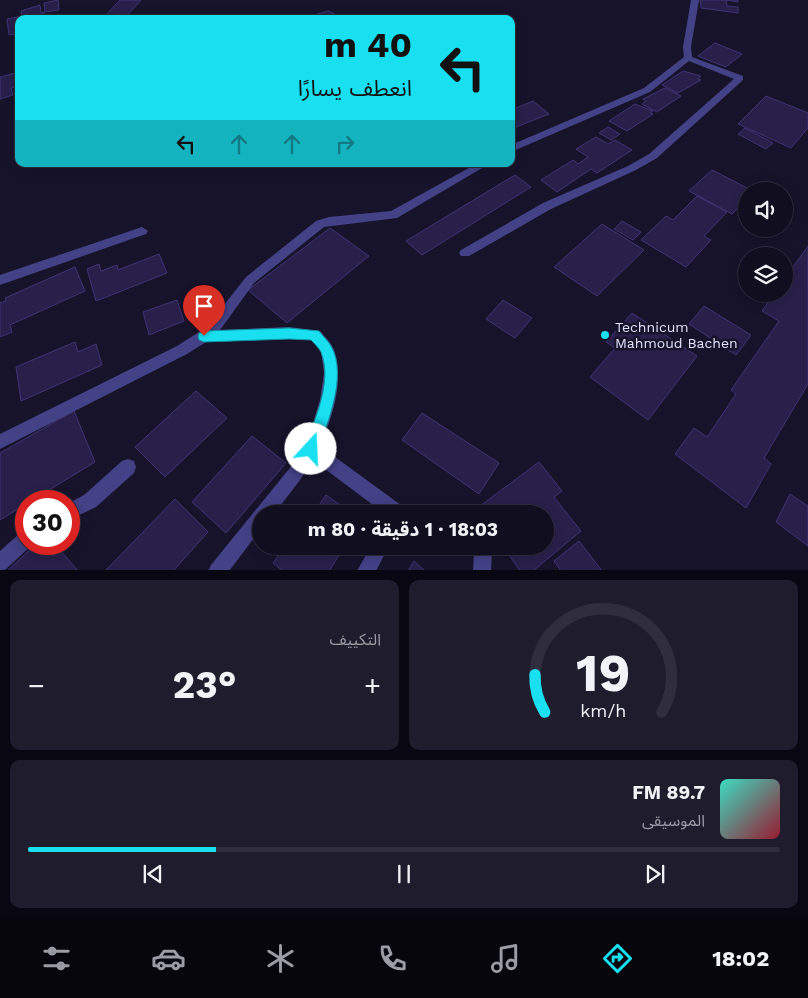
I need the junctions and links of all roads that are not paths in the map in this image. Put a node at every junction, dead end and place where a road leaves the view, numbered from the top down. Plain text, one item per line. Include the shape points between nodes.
1 (695, 0) edge
2 (688, 58) junction
3 (515, 147) edge
4 (479, 167) edge
5 (142, 231) dead end
6 (466, 253) dead end
7 (0, 280) edge
8 (204, 336) junction
9 (0, 442) edge
10 (311, 449) junction
11 (128, 467) dead end
12 (270, 505) edge
13 (387, 505) edge
14 (80, 506) edge
15 (252, 527) edge
16 (15, 549) edge
17 (375, 555) edge
18 (483, 555) edge
19 (0, 563) edge
20 (217, 570) edge
21 (366, 570) edge
22 (482, 570) edge

1 - 2 street
2 - 3 street via 647,90
2 - 6 street via 740,78 652,156 547,206
4 - 8 street via 393,215 329,220 320,224 250,280 218,323
5 - 7 street
8 - 9 street
8 - 10 street via 315,335 326,349 332,374 325,410
10 - 12 street
10 - 13 street
11 - 14 street
15 - 20 street
16 - 19 street
17 - 21 street
18 - 22 street

